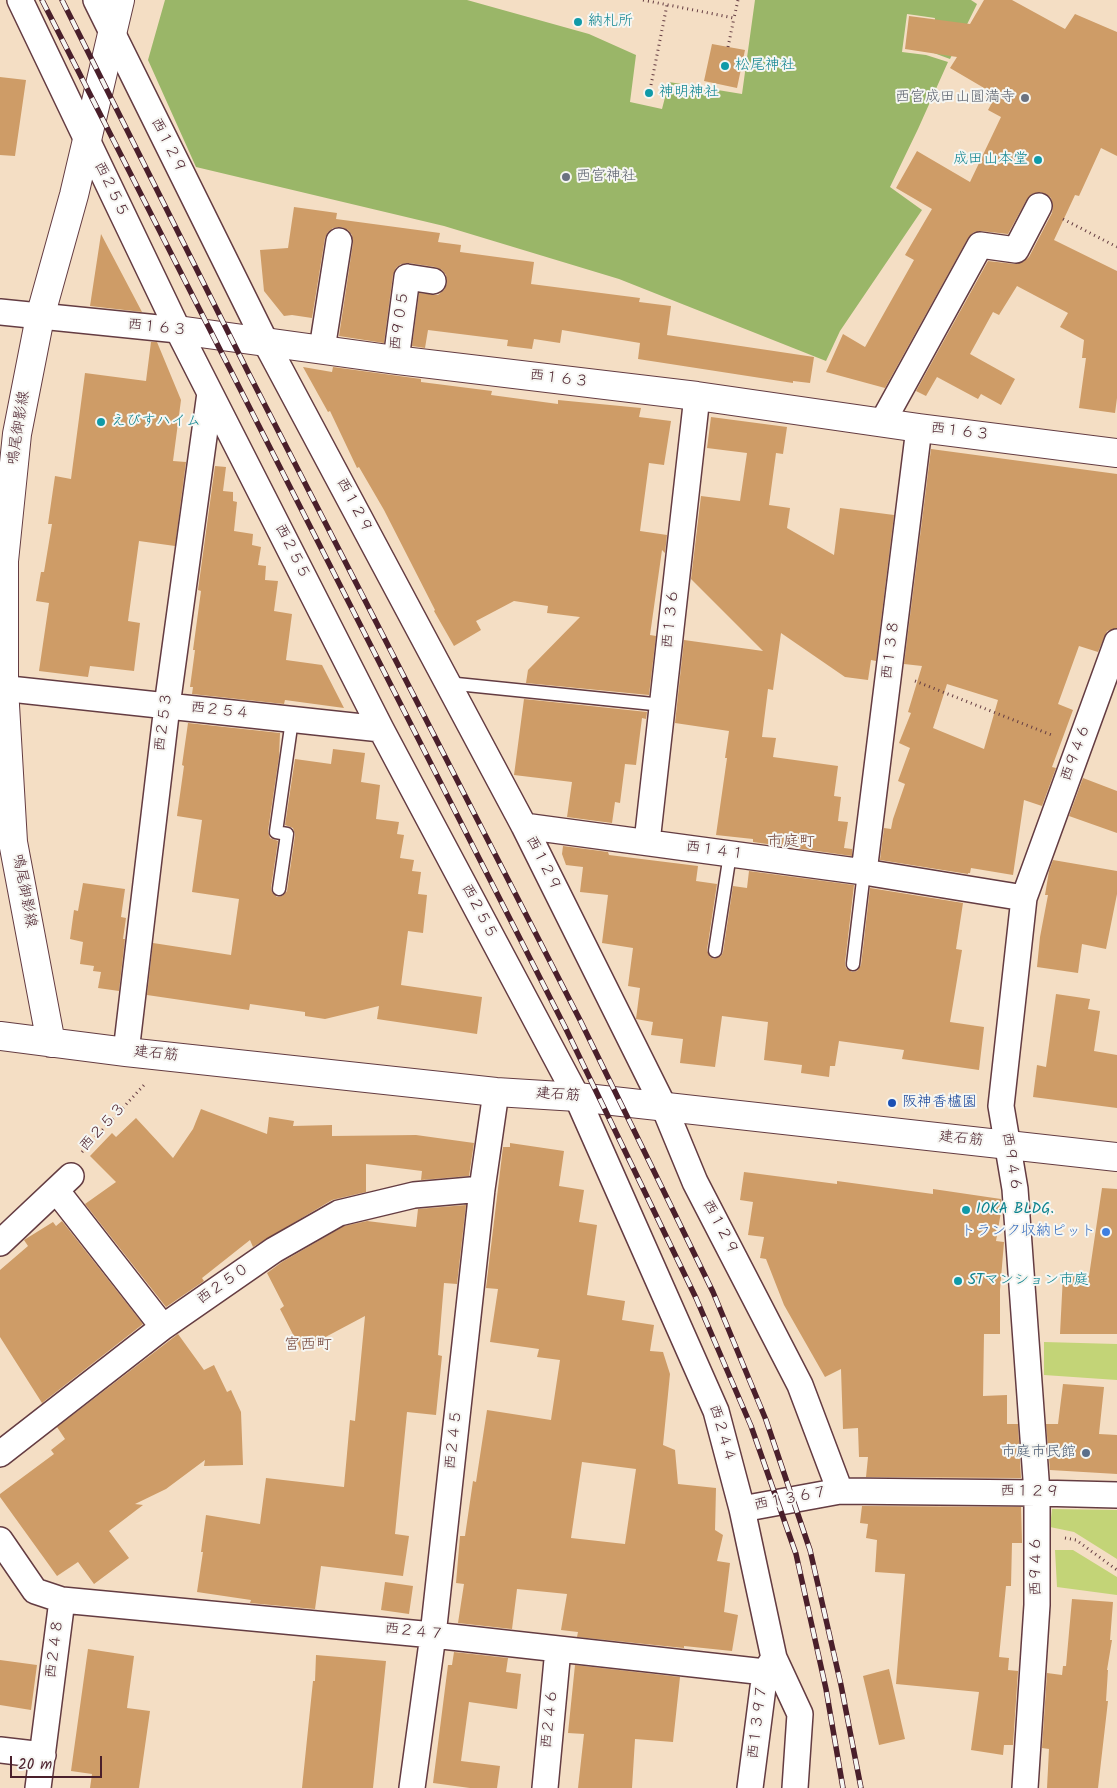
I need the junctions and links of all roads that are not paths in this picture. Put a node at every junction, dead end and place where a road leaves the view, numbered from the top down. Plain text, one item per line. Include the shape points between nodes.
1 (20, 0) edge
2 (96, 0) edge
3 (120, 0) edge
4 (112, 35) junction
5 (87, 142) junction
6 (1039, 206) road end
7 (338, 242) dead end
8 (433, 281) dead end
9 (0, 312) edge
10 (40, 317) junction
11 (178, 330) junction
12 (265, 341) junction
13 (322, 349) junction
14 (396, 360) junction
15 (210, 393) junction
16 (698, 396) junction
17 (882, 423) junction
18 (918, 428) junction
19 (1117, 453) edge
20 (1117, 642) edge
21 (447, 683) junction
22 (2, 688) edge
23 (662, 704) junction
24 (166, 706) junction
25 (292, 720) junction
26 (381, 729) junction
27 (524, 826) junction
28 (647, 842) junction
29 (730, 854) junction
30 (864, 872) junction
31 (279, 889) dead end
32 (1024, 898) junction
33 (715, 951) dead end
34 (853, 964) dead end
35 (0, 1036) edge
36 (51, 1043) junction
37 (126, 1052) junction
38 (496, 1092) junction
39 (577, 1097) junction
40 (664, 1107) junction
41 (1008, 1145) junction
42 (1117, 1157) edge
43 (482, 1190) junction
44 (0, 1243) edge
45 (163, 1327) junction
46 (0, 1454) edge
47 (840, 1491) junction
48 (1037, 1493) junction
49 (1117, 1496) edge
50 (742, 1509) junction
51 (0, 1540) edge
52 (62, 1600) junction
53 (433, 1635) junction
54 (558, 1649) junction
55 (769, 1665) junction
56 (0, 1750) edge
57 (43, 1755) junction
58 (38, 1788) edge
59 (412, 1788) edge
60 (544, 1788) edge
61 (750, 1788) edge
62 (795, 1788) edge
63 (1025, 1788) edge

1 - 5 street, 西２５５
2 - 4 street, 西１２９
3 - 4 street, 鳴尾御影線
4 - 5 street, 鳴尾御影線
4 - 12 street, 西１２９
5 - 10 street, 鳴尾御影線
5 - 11 street, 西２５５
6 - 17 street via 1016,250 980,245
7 - 13 street
8 - 14 street, 西９０５ via 408,277
9 - 10 street, 西１６３
10 - 11 street, 西１６３
10 - 22 street, 鳴尾御影線 via 17,434 4,561
11 - 12 street, 西１６３
11 - 15 street, 西２５５
12 - 13 street, 西１６３
12 - 21 street, 西１２９
13 - 14 street, 西１６３
14 - 16 street, 西１６３
15 - 24 street, 西２５３
15 - 26 street, 西２５５
16 - 17 street, 西１６３
16 - 23 street, 西１３６
17 - 18 street, 西１６３
18 - 19 street, 西１６３
18 - 30 street, 西１３８
20 - 32 street, 西９４６
21 - 23 lane
21 - 27 street, 西１２９
22 - 24 street, 西２５４
22 - 36 street, 鳴尾御影線 via 14,842
23 - 28 street, 西１３６
24 - 25 street, 西２５４
24 - 37 street, 西２５３
25 - 26 street, 西２５４
25 - 31 lane via 276,832 287,834
26 - 39 street, 西２５５
27 - 28 street, 西１４１
27 - 40 street, 西１２９
28 - 29 street, 西１４１
29 - 30 street, 西１４１
29 - 33 lane
30 - 32 street, 西１４１
30 - 34 lane
32 - 41 street, 西９４６ via 1001,1106
35 - 36 street, 建石筋
36 - 37 street, 建石筋
37 - 38 street, 建石筋
38 - 39 street, 建石筋
38 - 43 street, 西２４５
39 - 40 street, 建石筋
39 - 50 street, 西２４４ via 716,1411
40 - 41 street, 建石筋
40 - 47 street, 西１２９ via 695,1182 800,1385
41 - 42 street, 建石筋
41 - 48 street, 西９４６ via 1015,1189
43 - 45 street, 西２５０ via 414,1195 340,1213 274,1250
43 - 53 street, 西２４５
44 - 45 street via 64,1183
45 - 46 street, 西２５０
47 - 48 street, 西１２９
47 - 50 street, 西１３６７
48 - 49 street, 西１２９
48 - 63 street, 西９４６ via 1037,1605
50 - 55 street, 西２４４
51 - 52 street, 西２４８ via 35,1591
52 - 53 street, 西２４７
52 - 57 street, 西２４８
53 - 54 street, 西２４７
53 - 59 street, 西２４５
54 - 55 street, 西２４７
54 - 60 street, 西２４６
55 - 61 street, 西１３９７
55 - 62 street, 西２４４ via 800,1714
56 - 57 street
57 - 58 street, 西２４８

